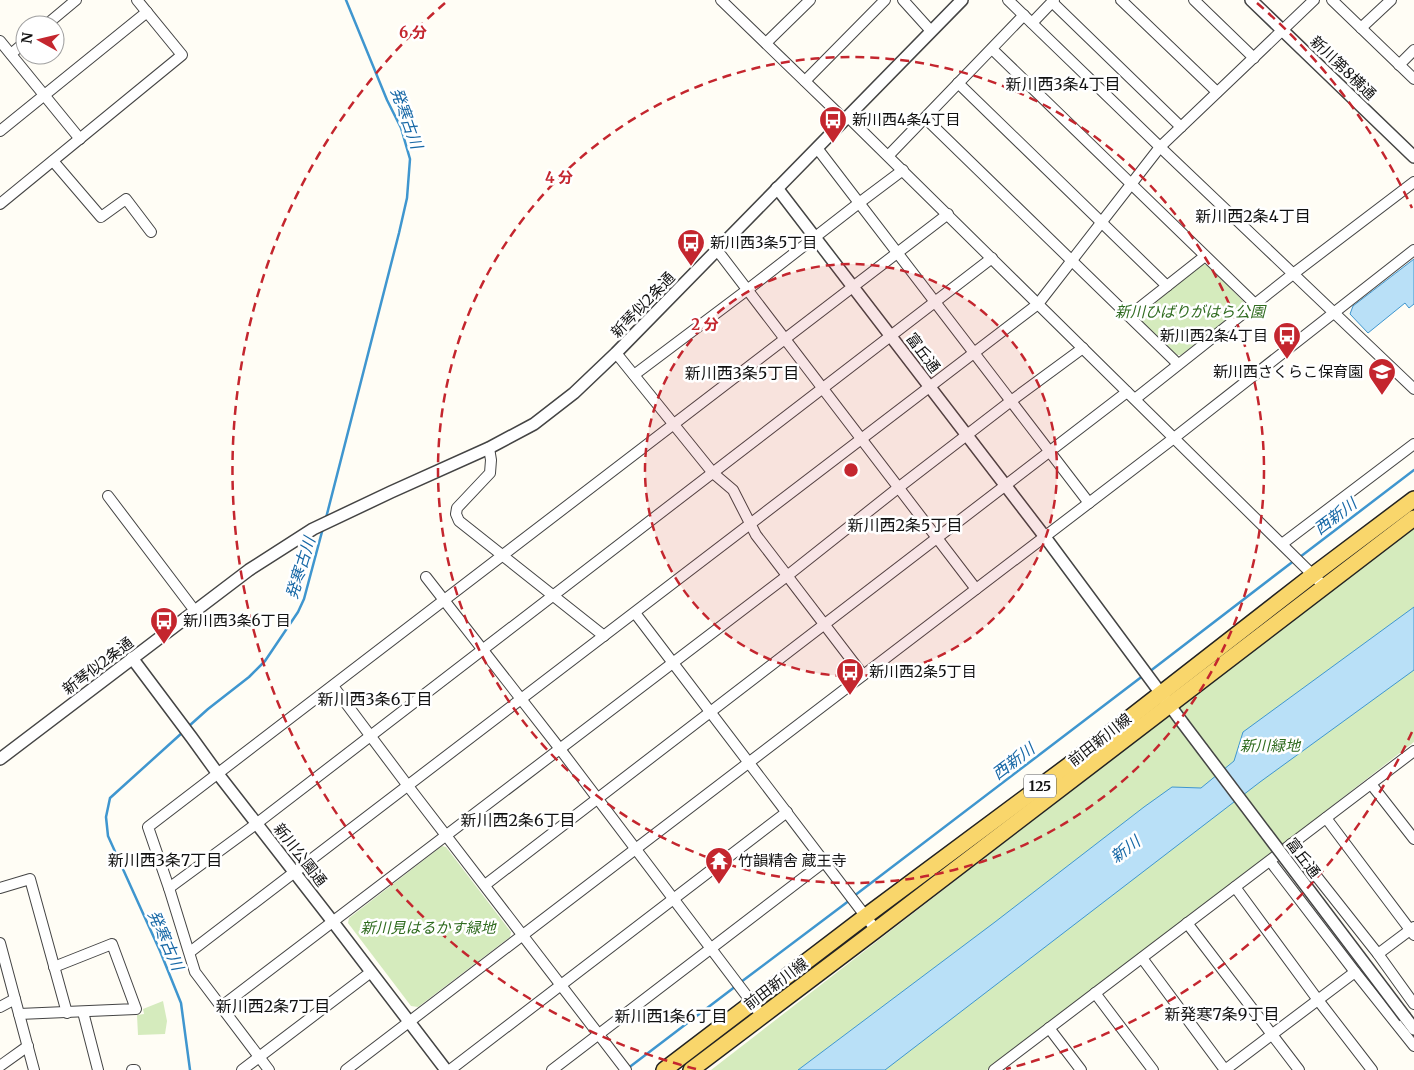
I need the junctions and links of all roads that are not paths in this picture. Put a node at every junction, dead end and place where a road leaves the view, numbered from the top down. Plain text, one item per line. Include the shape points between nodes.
1 (76, 0) edge
2 (137, 0) edge
3 (810, 0) edge
4 (885, 0) edge
5 (903, 0) edge
6 (962, 0) edge
7 (1008, 0) edge
8 (1121, 0) edge
9 (1194, 0) edge
10 (1251, 0) edge
11 (1314, 0) edge
12 (1332, 0) edge
13 (1391, 0) edge
14 (1053, 1) edge
15 (728, 2) edge
16 (147, 12) junction
17 (58, 15) edge
18 (1028, 19) junction
19 (1361, 28) junction
20 (1283, 30) junction
21 (931, 31) junction
22 (0, 40) edge
23 (766, 43) junction
24 (992, 49) junction
25 (1414, 50) edge
26 (15, 51) edge
27 (11, 54) junction
28 (1254, 58) junction
29 (1399, 65) junction
30 (1414, 79) edge
31 (805, 81) junction
32 (958, 83) junction
33 (1218, 92) junction
34 (44, 95) junction
35 (847, 118) junction
36 (925, 118) junction
37 (1181, 127) junction
38 (0, 131) edge
39 (80, 139) junction
40 (1160, 147) junction
41 (817, 148) junction
42 (889, 155) junction
43 (1414, 157) edge
44 (53, 160) junction
45 (904, 170) junction
46 (1414, 182) edge
47 (1130, 185) junction
48 (777, 188) junction
49 (859, 202) junction
50 (0, 204) edge
51 (948, 214) junction
52 (1101, 222) junction
53 (151, 232) dead end
54 (815, 237) junction
55 (717, 250) junction
56 (1414, 250) edge
57 (898, 252) junction
58 (1205, 256) junction
59 (992, 258) junction
60 (1071, 261) junction
61 (1294, 274) junction
62 (1167, 286) junction
63 (853, 287) junction
64 (748, 290) junction
65 (935, 301) junction
66 (1038, 304) junction
67 (1255, 304) junction
68 (1334, 313) junction
69 (1129, 316) junction
70 (890, 336) junction
71 (784, 339) junction
72 (1083, 348) junction
73 (616, 353) junction
74 (974, 353) junction
75 (1178, 364) junction
76 (634, 375) junction
77 (929, 387) junction
78 (822, 388) junction
79 (1414, 389) edge
80 (1131, 395) junction
81 (1011, 401) junction
82 (673, 424) junction
83 (967, 435) junction
84 (1174, 438) junction
85 (861, 439) junction
86 (1414, 444) edge
87 (489, 448) junction
88 (1049, 451) junction
89 (712, 473) junction
90 (1005, 485) junction
91 (898, 488) junction
92 (108, 496) dead end
93 (1414, 499) edge
94 (1089, 503) junction
95 (1414, 518) edge
96 (750, 524) junction
97 (1045, 537) junction
98 (936, 538) junction
99 (1285, 547) junction
100 (503, 555) junction
101 (1313, 574) junction
102 (426, 576) dead end
103 (787, 576) junction
104 (1324, 586) junction
105 (976, 589) junction
106 (553, 595) junction
107 (444, 600) junction
108 (195, 611) junction
109 (635, 613) junction
110 (824, 625) junction
111 (604, 636) junction
112 (482, 650) junction
113 (132, 658) junction
114 (673, 663) junction
115 (863, 675) junction
116 (333, 686) junction
117 (1160, 693) junction
118 (520, 700) junction
119 (1169, 705) junction
120 (711, 712) junction
121 (370, 736) junction
122 (560, 750) junction
123 (1414, 751) edge
124 (0, 759) edge
125 (750, 762) junction
126 (218, 774) junction
127 (1371, 784) junction
128 (408, 786) junction
129 (597, 799) junction
130 (787, 812) junction
131 (1326, 818) junction
132 (256, 824) junction
133 (446, 836) junction
134 (1414, 839) edge
135 (1291, 844) junction
136 (635, 849) junction
137 (1270, 861) junction
138 (824, 862) junction
139 (295, 873) junction
140 (485, 885) junction
141 (1235, 887) junction
142 (0, 888) edge
143 (169, 888) junction
144 (673, 899) junction
145 (861, 910) junction
146 (333, 922) junction
147 (1187, 923) junction
148 (876, 930) junction
149 (1413, 931) edge
150 (522, 936) junction
151 (0, 943) edge
152 (710, 948) junction
153 (190, 952) junction
154 (1378, 954) junction
155 (1142, 958) junction
156 (54, 966) junction
157 (371, 972) junction
158 (1355, 972) junction
159 (560, 985) junction
160 (1095, 993) junction
161 (15, 999) junction
162 (1318, 1000) junction
163 (753, 1002) junction
164 (1414, 1004) edge
165 (222, 1006) junction
166 (0, 1007) edge
167 (82, 1012) junction
168 (66, 1013) junction
169 (19, 1014) junction
170 (762, 1016) junction
171 (409, 1022) junction
172 (1049, 1028) junction
173 (1414, 1029) edge
174 (598, 1034) junction
175 (1272, 1035) junction
176 (28, 1046) junction
177 (1414, 1046) edge
178 (259, 1057) junction
179 (0, 1066) edge
180 (623, 1066) edge
181 (1001, 1068) edge
182 (34, 1070) edge
183 (98, 1070) edge
184 (242, 1070) edge
185 (269, 1070) edge
186 (346, 1070) edge
187 (446, 1070) edge
188 (450, 1070) edge
189 (552, 1070) edge
190 (664, 1070) edge
191 (691, 1070) edge
192 (1081, 1070) edge
193 (1153, 1070) edge
194 (1225, 1070) edge
195 (1299, 1070) edge
196 (1372, 1070) edge

1 - 17 street
2 - 16 street
3 - 23 street
4 - 31 street
5 - 21 street
6 - 21 street, 新琴似2条通
7 - 18 street
8 - 33 street
9 - 28 street
10 - 20 street, 新川第8横通
11 - 20 street
12 - 19 street
13 - 19 street
14 - 18 street
14 - 37 street
15 - 23 street
16 - 34 street
16 - 39 street via 182,55
18 - 24 street
18 - 40 street
19 - 29 street
20 - 28 street
20 - 43 street, 新川第8横通
21 - 35 street, 新琴似2条通
22 - 27 street
23 - 31 street
24 - 32 street
24 - 47 street
25 - 29 street
26 - 27 street
27 - 34 street
28 - 33 street
29 - 30 street
31 - 35 street
32 - 36 street
32 - 52 street
33 - 37 street
34 - 38 street
34 - 39 street
35 - 41 street, 新琴似2条通
35 - 42 street
36 - 42 street
36 - 60 street
37 - 40 street
39 - 44 street
40 - 47 street
40 - 61 street
41 - 48 street, 新琴似2条通
41 - 49 street
42 - 45 street
44 - 50 street
44 - 53 street via 101,217 126,199
45 - 49 street
45 - 51 street
46 - 61 street
47 - 52 street
47 - 58 street
48 - 54 street, 富丘通
48 - 55 street, 新琴似2条通
49 - 54 street
49 - 57 street
51 - 57 street
51 - 59 street
52 - 60 street
52 - 62 street
54 - 63 street, 富丘通
54 - 64 street
55 - 64 street
55 - 73 street, 新琴似2条通
56 - 68 street
57 - 63 street
57 - 65 street
58 - 62 street
58 - 67 street
59 - 65 street
59 - 66 street
60 - 66 street
60 - 69 street
61 - 67 street
61 - 68 street
62 - 69 street
63 - 70 street, 富丘通
63 - 71 street
64 - 71 street
64 - 76 street
65 - 70 street
65 - 74 street
66 - 72 street
66 - 74 street
67 - 75 street
68 - 79 street
68 - 84 street
69 - 75 street
70 - 77 street, 富丘通
70 - 78 street
71 - 78 street
71 - 82 street
72 - 80 street
72 - 81 street
73 - 76 street
73 - 87 street, 新琴似2条通 via 574,393 534,424
74 - 77 street
74 - 81 street
75 - 80 street
76 - 82 street
77 - 83 street, 富丘通
77 - 85 street
78 - 85 street
78 - 89 street
80 - 84 street
80 - 88 street
81 - 83 street
81 - 88 street
82 - 89 street
82 - 100 street
83 - 90 street, 富丘通
83 - 91 street
84 - 94 street
84 - 99 street
85 - 91 street
85 - 96 street
86 - 99 street
87 - 100 street via 492,460 490,473 457,508 456,514 460,521
87 - 108 street, 新琴似2条通 via 313,529
88 - 90 street
88 - 94 street
89 - 96 street via 733,490
89 - 106 street
90 - 97 street, 富丘通
90 - 98 street
91 - 98 street
91 - 103 street
92 - 108 street
93 - 101 main road, 前田新川線 / 125
94 - 97 street
95 - 104 main road, 前田新川線 / 125
96 - 103 street
96 - 109 street
97 - 105 street
97 - 117 street, 富丘通
98 - 105 street
98 - 110 street
99 - 101 street
100 - 106 street
100 - 107 street
101 - 104 street
101 - 117 main road, 前田新川線 / 125
102 - 107 street
103 - 110 street
103 - 114 street
104 - 119 main road, 前田新川線 / 125
105 - 115 street
106 - 111 street
106 - 112 street
107 - 112 street
107 - 116 street
108 - 113 street, 新琴似2条通
109 - 111 street
109 - 114 street
110 - 115 street
110 - 120 street
111 - 118 street
112 - 118 street
112 - 121 street
113 - 124 street, 新琴似2条通
113 - 126 street, 新川公園通
114 - 120 street
114 - 122 street
115 - 125 street
116 - 121 street
116 - 126 street
117 - 119 street, 富丘通
117 - 145 main road, 前田新川線 / 125 via 1069,765
118 - 122 street
118 - 128 street
119 - 148 main road, 前田新川線 / 125
119 - 173 street, 富丘通, bridge
120 - 125 street
120 - 129 street
121 - 128 street
121 - 132 street
122 - 129 street
122 - 133 street
123 - 127 street
125 - 130 street
125 - 136 street
126 - 132 street, 新川公園通
126 - 143 street via 148,827
127 - 131 street
127 - 134 street
128 - 133 street
128 - 139 street
129 - 136 street
129 - 140 street
130 - 138 street
130 - 144 street
131 - 135 street
131 - 149 street
132 - 139 street, 新川公園通
132 - 143 street
133 - 140 street
133 - 146 street
135 - 137 street
135 - 154 street
136 - 144 street
136 - 150 street
137 - 141 street
137 - 158 street
138 - 145 street
138 - 152 street
139 - 146 street, 新川公園通
139 - 153 street
140 - 150 street
141 - 147 street
141 - 162 street
142 - 156 street via 30,879
143 - 153 street
144 - 152 street
144 - 159 street
145 - 148 street
145 - 163 main road, 前田新川線 / 125
146 - 157 street, 新川公園通
146 - 165 street
147 - 155 street
147 - 175 street
148 - 170 main road, 前田新川線 / 125
149 - 154 street
150 - 159 street
150 - 171 street
151 - 161 street
152 - 163 street
152 - 174 street
153 - 165 street via 195,972
154 - 164 street
155 - 160 street
155 - 194 street
156 - 167 street via 112,944 136,1009
156 - 168 street
157 - 171 street, 新川公園通
157 - 178 street
158 - 162 street
158 - 177 street
159 - 174 street
159 - 188 street
160 - 172 street
160 - 193 street
161 - 166 street
161 - 169 street
162 - 175 street
162 - 196 street
163 - 170 street
163 - 190 main road, 前田新川線 / 125
165 - 178 street
167 - 168 street
167 - 183 street
168 - 169 street
169 - 176 street
170 - 191 main road, 前田新川線 / 125
171 - 186 street
171 - 187 street, 新川公園通
172 - 181 street
172 - 192 street
174 - 180 street
174 - 189 street
175 - 194 street
175 - 195 street
176 - 179 street
176 - 182 street
178 - 184 street
178 - 185 street

